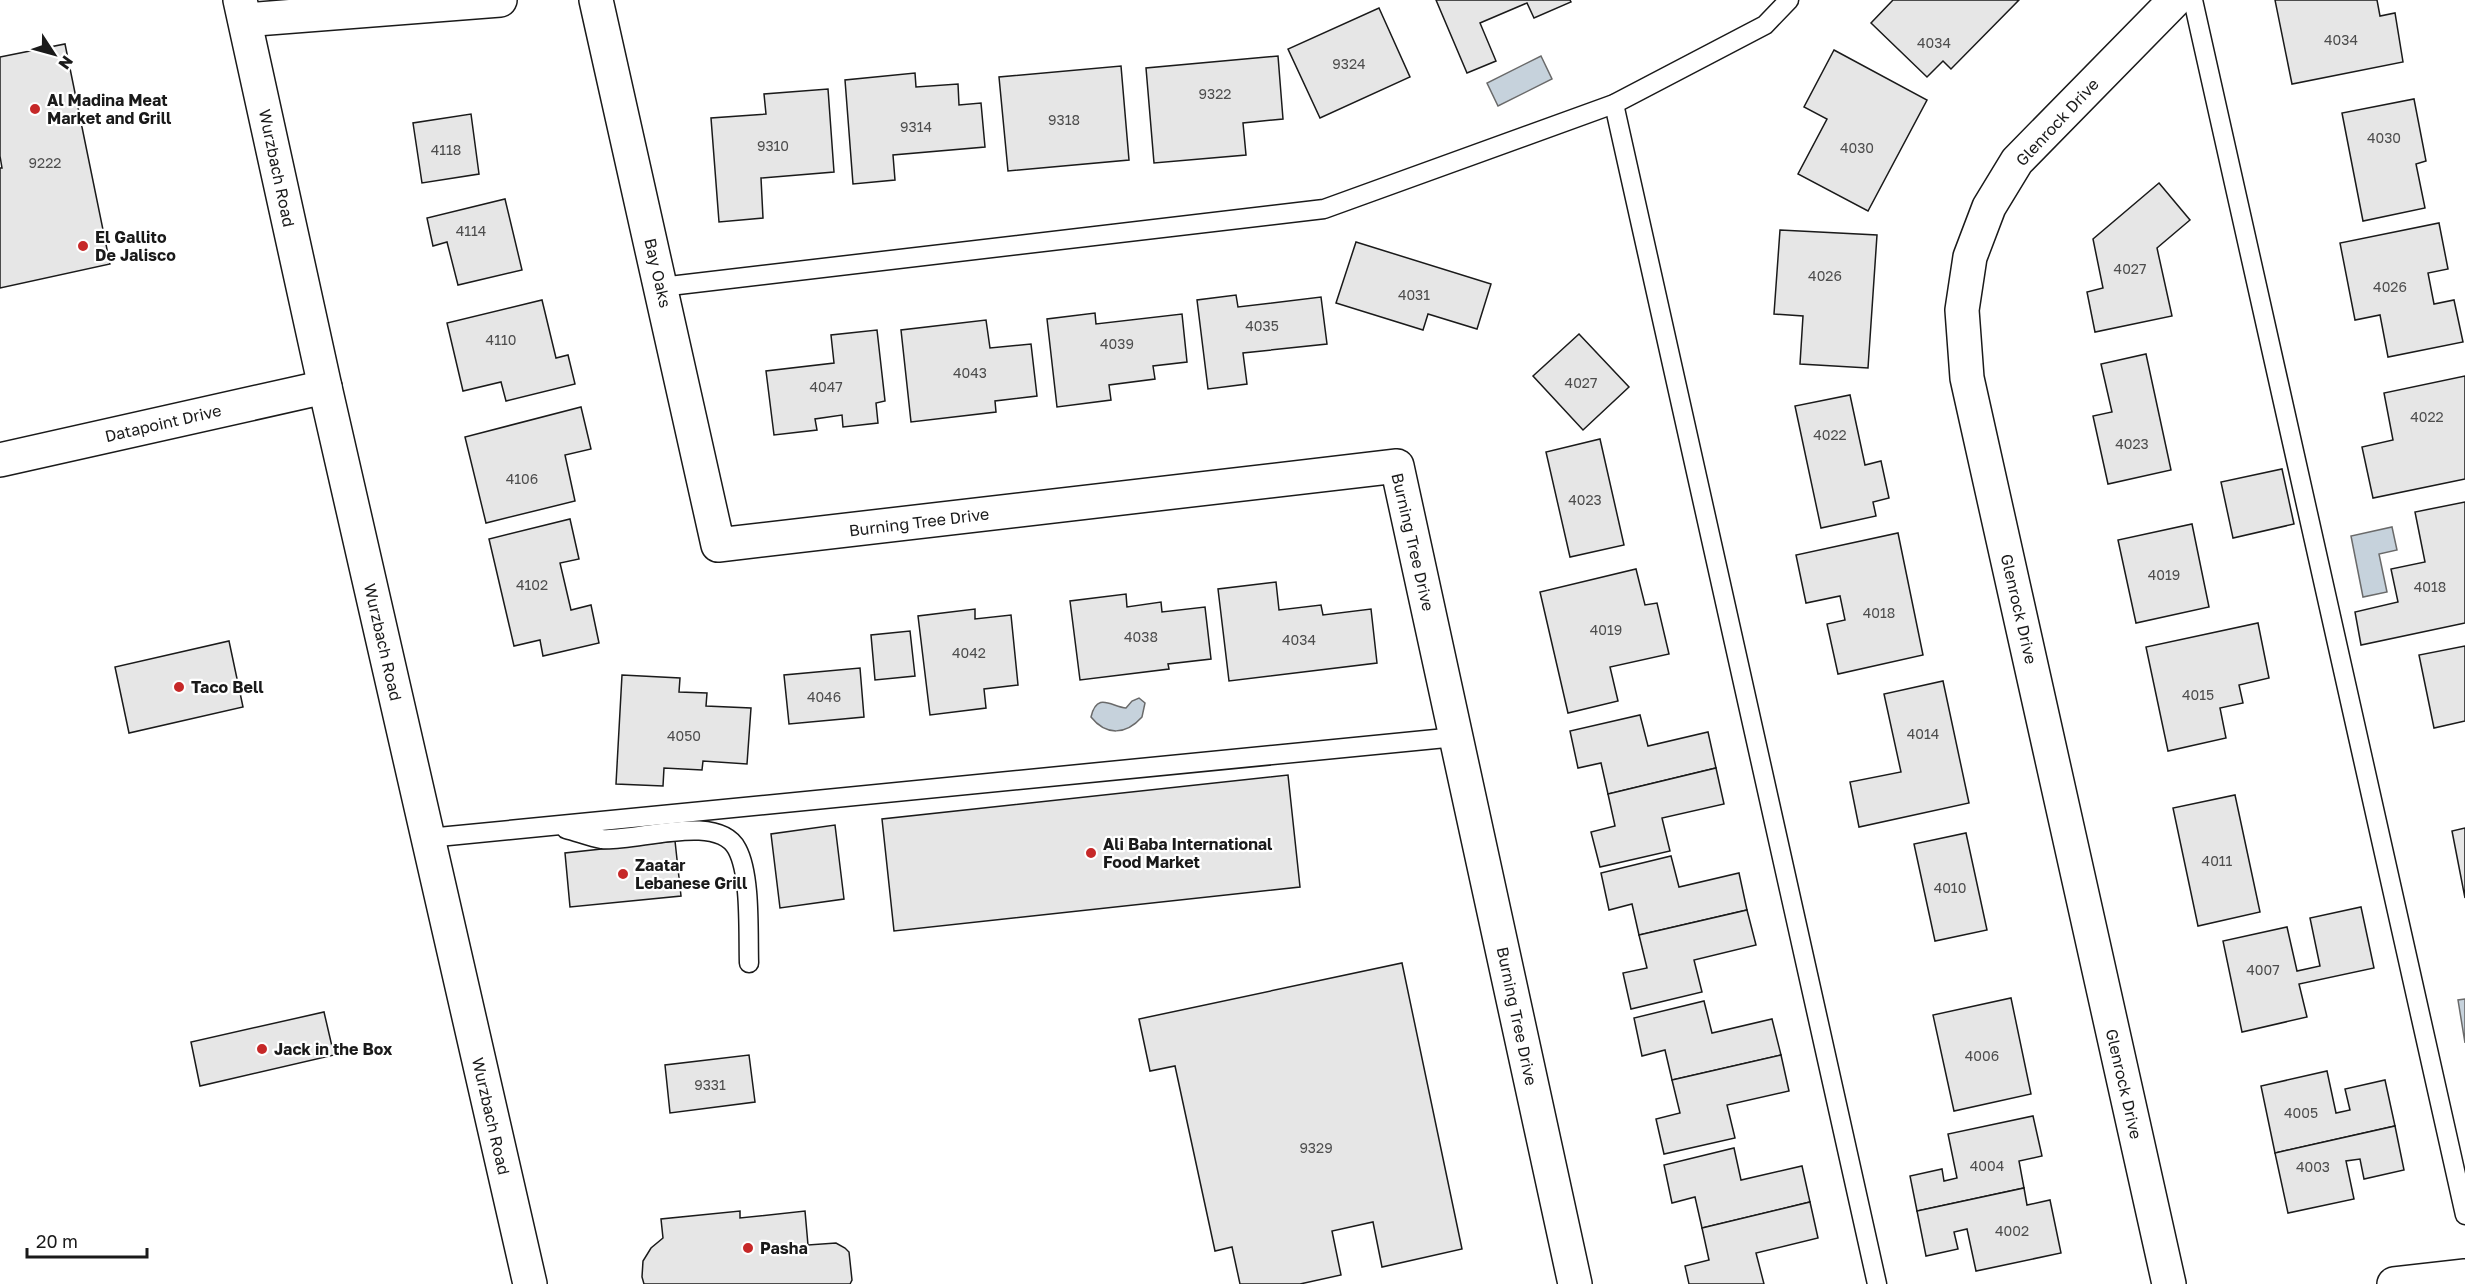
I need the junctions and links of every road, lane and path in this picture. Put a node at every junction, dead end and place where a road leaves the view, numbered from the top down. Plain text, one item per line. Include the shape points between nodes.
1 (500, 0) edge
2 (596, 0) edge
3 (1790, 0) edge
4 (2175, 0) edge
5 (2193, 0) edge
6 (243, 10) edge
7 (1614, 104) junction
8 (661, 288) junction
9 (325, 387) junction
10 (0, 460) edge
11 (718, 546) joint
12 (1456, 737) junction
13 (554, 826) junction
14 (428, 838) junction
15 (749, 963) dead end
16 (2465, 1215) edge
17 (2465, 1276) edge
18 (530, 1284) edge
19 (1575, 1284) edge
20 (1877, 1284) edge
21 (2169, 1284) edge
22 (2394, 1284) edge

1 - 6 street
2 - 8 street, Bay Oaks
3 - 7 lane via 1765,25
4 - 21 street, Glenrock Drive via 2018,161 1989,207 1970,258 1962,310 1967,378
5 - 16 lane
6 - 9 street, Wurzbach Road
7 - 8 lane via 1324,209
7 - 20 lane
8 - 11 street, Bay Oaks
9 - 10 street, Datapoint Drive
9 - 14 street, Wurzbach Road
11 - 12 street, Burning Tree Drive via 1397,466
12 - 13 lane
12 - 19 street, Burning Tree Drive
13 - 14 lane
13 - 15 lane via 602,839 710,830 727,836 737,849 745,875
14 - 18 street, Wurzbach Road
17 - 22 street

